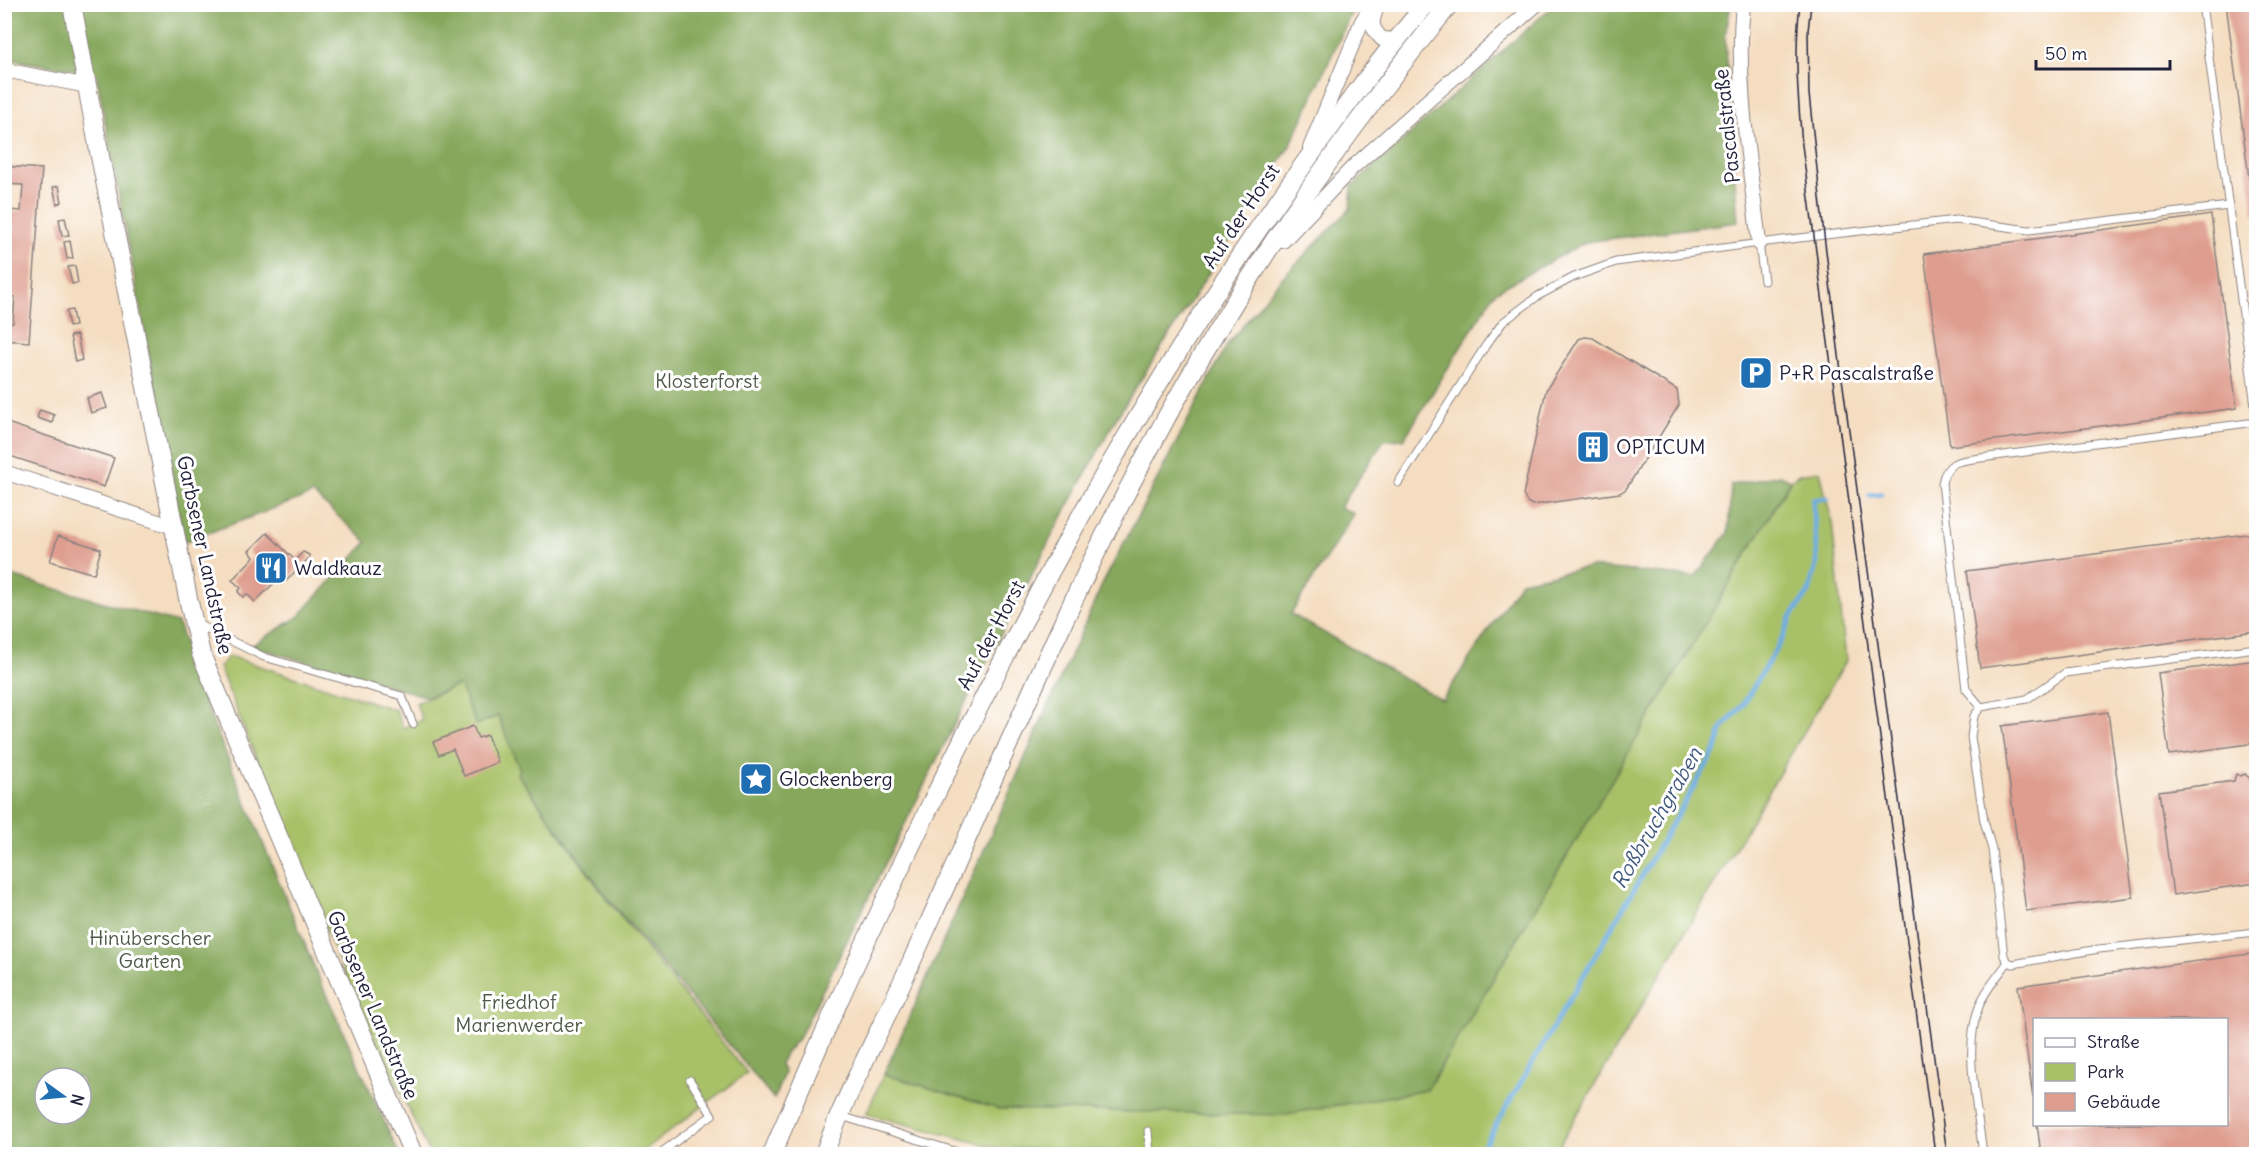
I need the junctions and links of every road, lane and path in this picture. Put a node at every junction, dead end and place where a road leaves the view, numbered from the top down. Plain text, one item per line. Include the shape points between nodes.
1 (72, 4) edge
2 (1373, 4) edge
3 (1378, 4) edge
4 (1426, 4) edge
5 (1450, 4) edge
6 (1537, 4) edge
7 (1743, 4) edge
8 (2202, 4) edge
9 (1397, 40) junction
10 (4, 70) edge
11 (88, 86) junction
12 (1302, 166) junction
13 (2229, 206) junction
14 (1760, 243) junction
15 (1247, 280) junction
16 (1764, 280) dead end
17 (2256, 413) edge
18 (2256, 422) edge
19 (4, 472) edge
20 (1398, 483) dead end
21 (174, 527) junction
22 (192, 621) junction
23 (2256, 648) edge
24 (1981, 707) junction
25 (412, 724) dead end
26 (2256, 932) edge
27 (2008, 962) junction
28 (690, 1080) dead end
29 (838, 1115) junction
30 (1148, 1131) dead end
31 (413, 1155) edge
32 (659, 1155) edge
33 (772, 1155) edge
34 (824, 1155) edge
35 (963, 1155) edge
36 (1150, 1155) edge
37 (1983, 1155) edge

1 - 11 street, Garbsener Landstraße
2 - 12 street, Auf der Horst via 1362,21
3 - 9 street via 1374,31 1382,39
4 - 9 street, Auf der Horst
5 - 15 street, Auf der Horst via 1329,161
6 - 15 street, Auf der Horst via 1353,167
7 - 14 street, Pascalstraße via 1740,80
8 - 13 lane
9 - 12 street, Auf der Horst
10 - 11 street
11 - 21 street, Garbsener Landstraße
12 - 33 street, Auf der Horst via 1163,374 1014,636 873,925
13 - 14 lane via 2029,230 1956,220
13 - 17 lane
14 - 16 lane
14 - 20 lane via 1616,262 1574,277 1539,296 1503,322
15 - 29 street, Auf der Horst via 1174,403 1096,553 918,948
18 - 24 lane via 1988,457 1952,463 1945,470 1942,483 1966,689
19 - 21 street
21 - 22 street, Garbsener Landstraße
22 - 25 lane via 264,657 402,696
22 - 31 street, Garbsener Landstraße via 209,676
23 - 24 lane via 2065,673 2027,699
24 - 27 lane via 1974,716 1971,737
26 - 27 lane
27 - 37 lane via 1981,1002 1974,1022 1971,1048
28 - 32 lane via 712,1115
29 - 34 street, Auf der Horst
29 - 35 lane
30 - 36 lane

